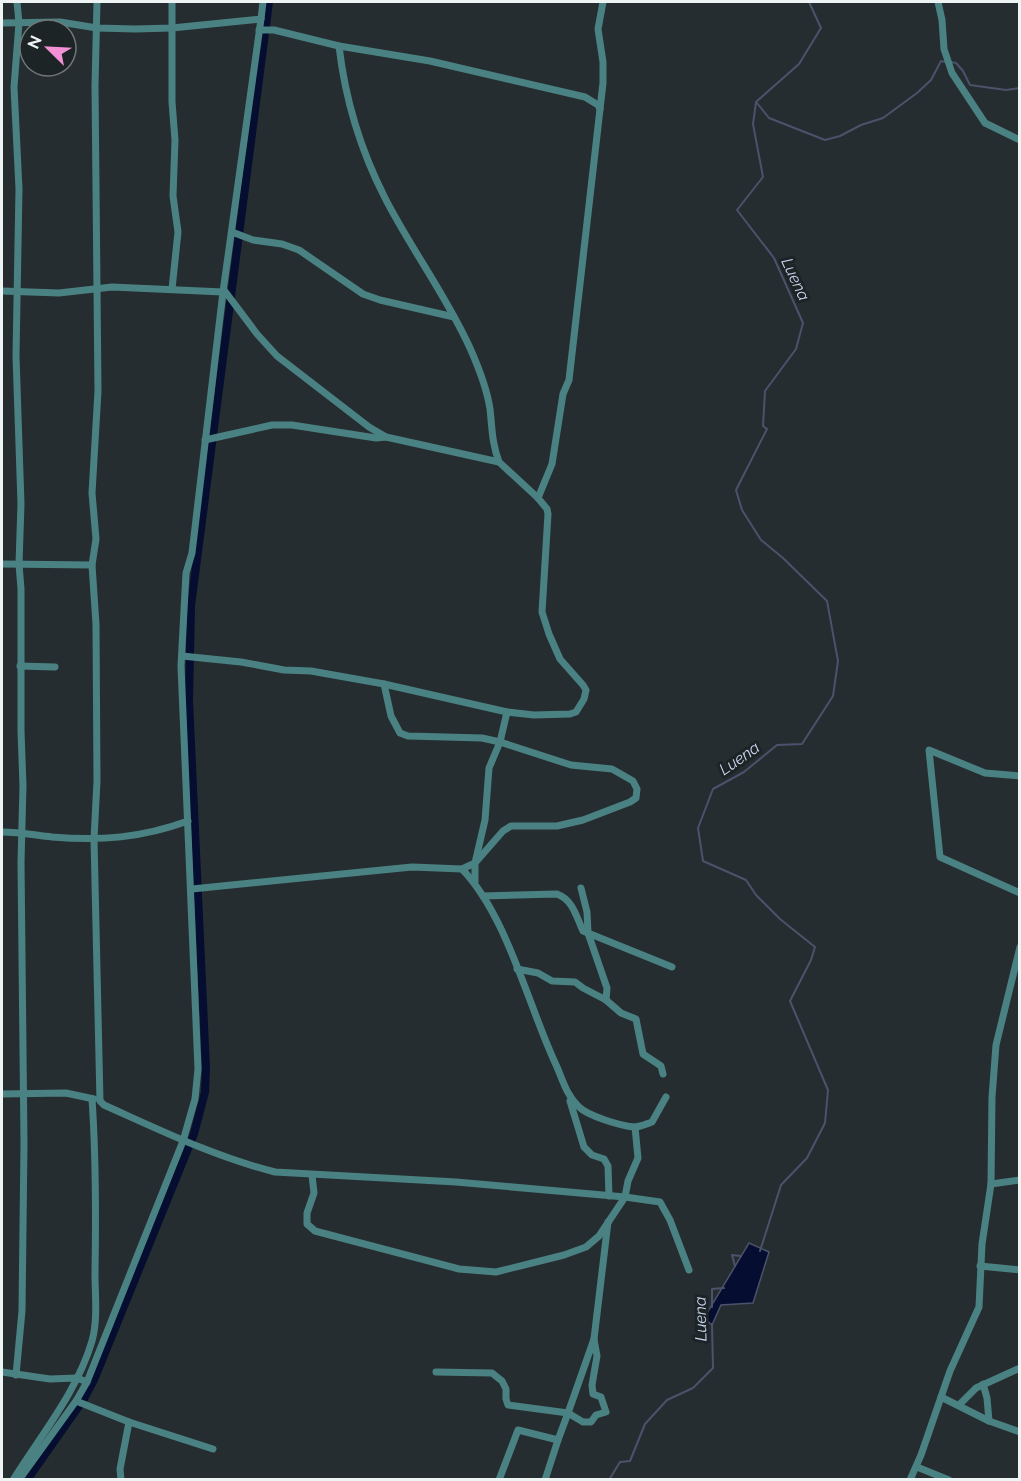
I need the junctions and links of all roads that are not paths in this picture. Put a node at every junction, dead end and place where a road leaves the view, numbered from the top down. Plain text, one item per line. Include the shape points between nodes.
1 (17, 2) edge
2 (97, 2) edge
3 (172, 2) edge
4 (263, 2) edge
5 (603, 2) edge
6 (938, 2) edge
7 (19, 18) edge
8 (261, 19) junction
9 (18, 22) edge
10 (2, 23) edge
11 (78, 25) edge
12 (97, 28) junction
13 (172, 28) junction
14 (259, 30) junction
15 (18, 35) edge
16 (339, 46) junction
17 (600, 109) junction
18 (1020, 140) edge
19 (232, 232) junction
20 (97, 289) junction
21 (172, 289) junction
22 (2, 291) edge
23 (224, 291) junction
24 (16, 292) junction
25 (454, 317) junction
26 (386, 437) junction
27 (205, 440) junction
28 (499, 462) junction
29 (538, 498) junction
30 (2, 564) edge
31 (19, 564) junction
32 (92, 565) junction
33 (182, 656) junction
34 (21, 666) junction
35 (55, 667) dead end
36 (384, 684) junction
37 (507, 712) junction
38 (500, 742) junction
39 (1020, 776) edge
40 (188, 821) junction
41 (2, 832) edge
42 (22, 832) junction
43 (94, 839) junction
44 (475, 863) junction
45 (462, 868) junction
46 (475, 882) junction
47 (581, 888) dead end
48 (192, 889) junction
49 (1020, 893) edge
50 (483, 896) junction
51 (588, 933) junction
52 (1020, 947) edge
53 (672, 967) dead end
54 (517, 969) junction
55 (606, 1000) junction
56 (663, 1074) dead end
57 (23, 1092) junction
58 (2, 1094) edge
59 (569, 1095) junction
60 (666, 1097) dead end
61 (92, 1099) junction
62 (100, 1101) junction
63 (635, 1127) junction
64 (183, 1141) junction
65 (312, 1175) junction
66 (1020, 1180) edge
67 (991, 1184) junction
68 (609, 1196) junction
69 (625, 1197) junction
70 (608, 1219) junction
71 (980, 1266) junction
72 (689, 1270) dead end
73 (1020, 1270) edge
74 (594, 1339) junction
75 (1020, 1368) edge
76 (2, 1372) edge
77 (436, 1372) dead end
78 (16, 1375) junction
79 (76, 1378) junction
80 (87, 1382) junction
81 (983, 1384) junction
82 (941, 1397) junction
83 (76, 1401) junction
84 (959, 1406) junction
85 (568, 1413) junction
86 (989, 1421) junction
87 (129, 1422) junction
88 (1020, 1432) edge
89 (558, 1440) junction
90 (213, 1449) dead end
91 (916, 1467) junction
92 (13, 1479) edge
93 (19, 1479) edge
94 (121, 1479) edge
95 (499, 1479) edge
96 (545, 1479) edge
97 (910, 1479) edge
98 (949, 1479) edge

1 - 7 street
2 - 12 street
3 - 13 street
4 - 8 street
5 - 17 street via 598,29 603,62
6 - 18 street via 944,49 952,74 985,123
8 - 13 street
8 - 14 street
9 - 10 street
11 - 12 street
12 - 13 street
12 - 20 street
13 - 21 street via 173,196 178,232
14 - 16 street
14 - 19 street
15 - 24 street via 14,87 19,189
16 - 17 street via 430,61 585,97
16 - 25 street via 348,100 384,196
17 - 29 street via 569,380 552,464
19 - 23 street
19 - 25 street via 299,250 363,294
20 - 21 street
20 - 24 street
20 - 32 street via 98,391 92,493 96,539
21 - 23 street
22 - 24 street
23 - 26 street via 277,356 351,415
23 - 27 street
24 - 31 street
25 - 28 street via 484,386
26 - 27 street via 272,425
26 - 28 street
27 - 33 street via 192,553 186,573
28 - 29 street
29 - 37 street via 548,514 542,612 560,659 586,690 576,712 570,714
30 - 31 street
31 - 32 street
31 - 34 street
32 - 43 street via 96,624
33 - 36 street
33 - 40 street
34 - 35 street
34 - 42 street
36 - 37 street
36 - 38 street via 391,716 400,733
37 - 38 street
38 - 44 street via 489,768 485,820
38 - 44 street via 572,765 612,769 633,781 636,798 583,820 557,826 511,826
39 - 49 street via 985,773 929,750 940,857
40 - 43 street via 143,835
40 - 48 street
41 - 42 street
42 - 43 street
42 - 57 street
43 - 62 street
44 - 45 street
44 - 46 street
45 - 46 street
45 - 48 street via 412,867
46 - 50 street
47 - 51 street
48 - 64 street via 198,1069 195,1099
50 - 51 street via 557,894 571,904 583,931
50 - 54 street
51 - 53 street
51 - 55 street via 607,988
52 - 67 street via 996,1046
54 - 55 street via 538,973 552,981 574,982
54 - 59 street
55 - 56 street via 636,1019 643,1054 661,1066
57 - 58 street
57 - 61 street via 66,1093
57 - 78 street via 22,1311
59 - 63 street via 587,1114
59 - 68 street via 584,1147 604,1159 608,1166
60 - 63 street via 652,1122
61 - 62 street
61 - 79 street via 96,1163 95,1319 92,1340
62 - 64 street
63 - 69 street via 638,1158
64 - 65 street via 251,1166
64 - 80 street
65 - 68 street via 363,1175
65 - 70 street via 314,1193 307,1224 315,1231 459,1269 496,1272 564,1255 586,1247
66 - 67 street
67 - 71 street
68 - 69 street
69 - 70 street
69 - 72 street via 660,1202
70 - 74 street
71 - 73 street
71 - 82 street via 979,1307
74 - 85 street
74 - 85 street via 597,1356 593,1394 601,1397 606,1412 596,1415 591,1422
75 - 81 street
76 - 78 street
77 - 85 street via 492,1373 502,1380 508,1405
78 - 79 street
79 - 80 street
79 - 92 street
80 - 83 street
81 - 84 street
81 - 86 street
82 - 84 street
82 - 91 street
83 - 87 street
83 - 93 street
84 - 86 street
85 - 89 street
86 - 88 street
87 - 90 street
87 - 94 street
89 - 95 street via 518,1430
89 - 96 street
91 - 97 street
91 - 98 street

